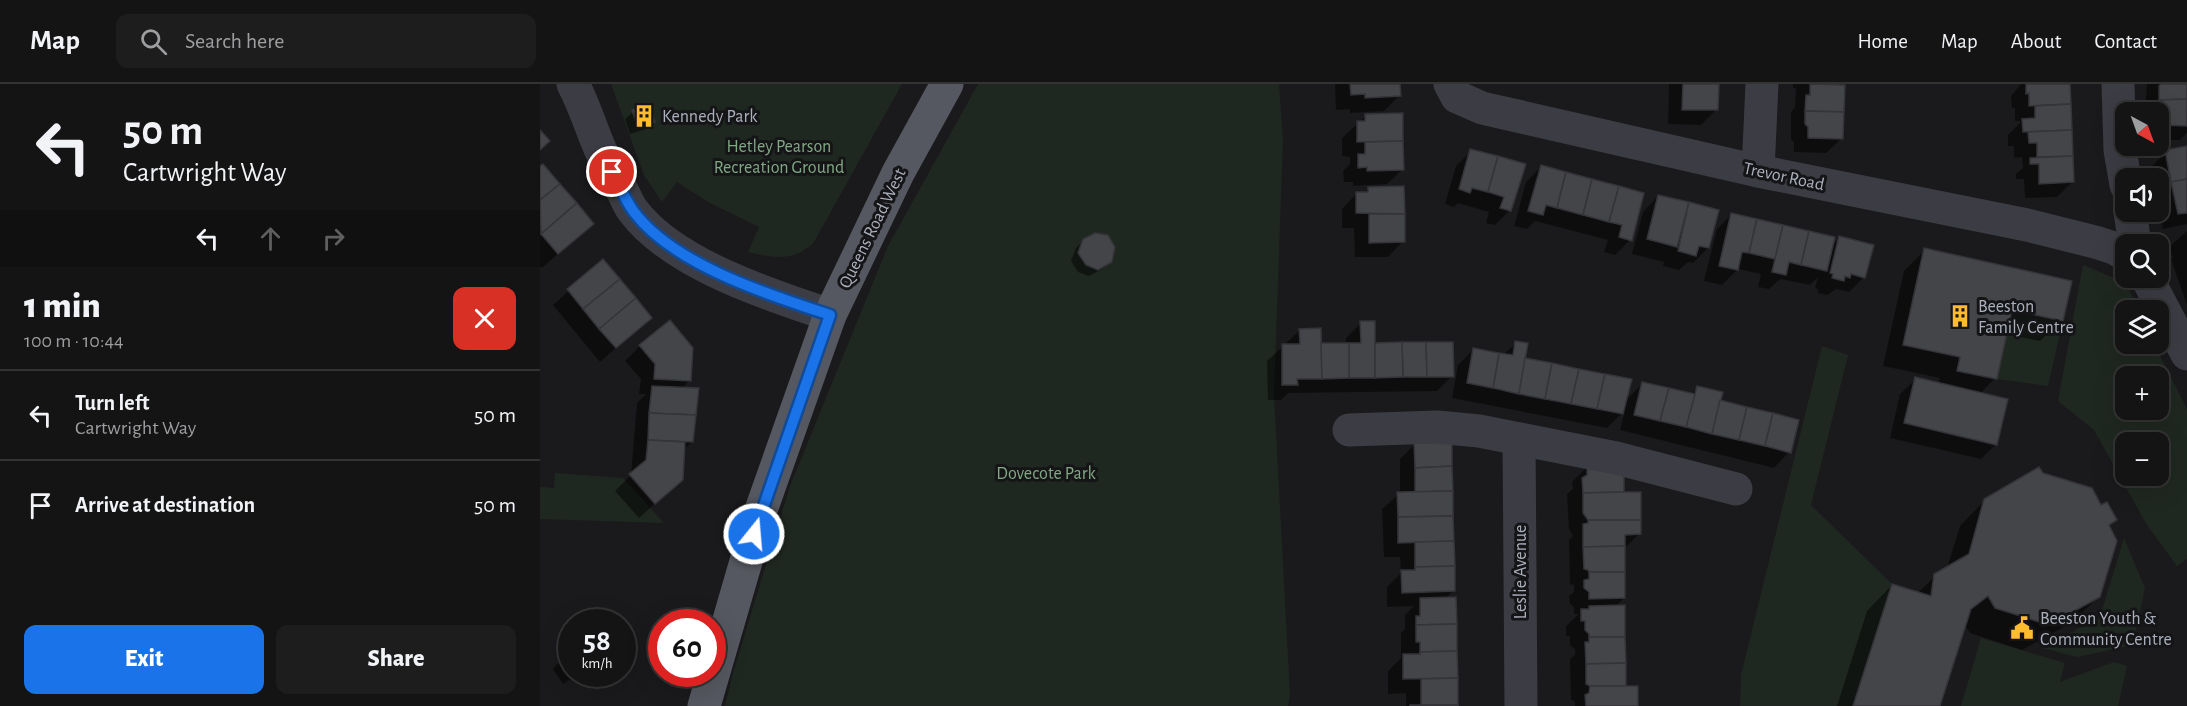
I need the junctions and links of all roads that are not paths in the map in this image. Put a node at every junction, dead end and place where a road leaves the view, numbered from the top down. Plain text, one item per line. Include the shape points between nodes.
1 (573, 84) edge
2 (947, 84) edge
3 (1450, 84) edge
4 (1762, 84) edge
5 (2118, 84) edge
6 (2123, 168) edge
7 (1758, 171) junction
8 (2115, 249) edge
9 (2152, 288) edge
10 (830, 315) junction
11 (2187, 354) edge
12 (1349, 430) dead end
13 (1519, 439) junction
14 (1736, 489) dead end
15 (704, 706) edge
16 (1521, 706) edge

1 - 10 street via 601,152 634,212 661,238 689,259
2 - 10 main road, Queens Road West via 898,173
3 - 7 street, Trevor Road via 1457,97 1482,108
4 - 7 street
5 - 6 street
7 - 8 street, Trevor Road via 2027,225
9 - 11 street
10 - 15 main road, Queens Road West via 760,513
12 - 13 street via 1437,427
13 - 14 street via 1616,458
13 - 16 street, Leslie Avenue

